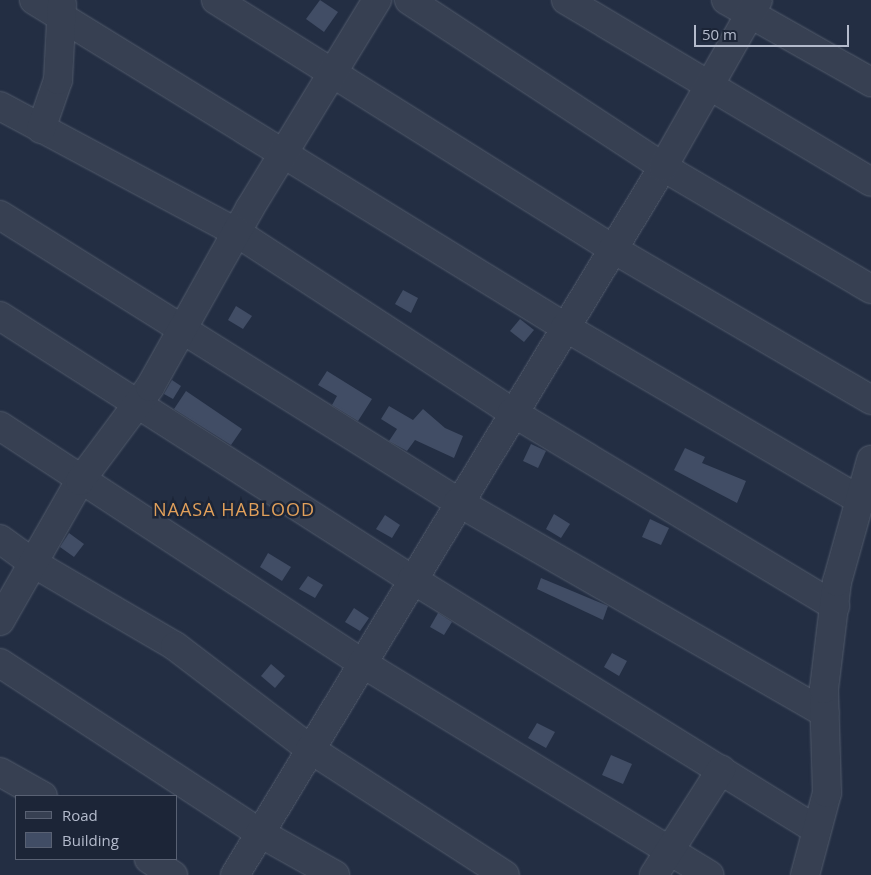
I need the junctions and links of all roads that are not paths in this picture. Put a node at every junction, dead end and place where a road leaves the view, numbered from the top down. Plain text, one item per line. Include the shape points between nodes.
1 (34, 0) edge
2 (216, 0) edge
3 (377, 0) edge
4 (409, 0) edge
5 (566, 0) edge
6 (726, 0) edge
7 (754, 7) edge
8 (61, 9) edge
9 (333, 71) junction
10 (871, 82) edge
11 (709, 88) junction
12 (0, 106) edge
13 (41, 129) junction
14 (284, 152) junction
15 (663, 167) junction
16 (871, 182) edge
17 (0, 215) edge
18 (236, 232) junction
19 (613, 249) junction
20 (871, 289) edge
21 (0, 316) edge
22 (565, 327) junction
23 (183, 328) junction
24 (871, 400) edge
25 (138, 404) junction
26 (512, 412) junction
27 (0, 426) edge
28 (871, 460) edge
29 (80, 480) junction
30 (860, 500) junction
31 (458, 502) junction
32 (0, 539) edge
33 (33, 563) junction
34 (412, 579) junction
35 (834, 606) junction
36 (0, 620) edge
37 (0, 663) edge
38 (362, 663) junction
39 (825, 713) junction
40 (310, 749) junction
41 (721, 770) junction
42 (0, 772) edge
43 (41, 795) edge
44 (817, 830) junction
45 (260, 833) junction
46 (668, 852) junction
47 (150, 860) edge
48 (173, 875) edge
49 (235, 875) edge
50 (335, 875) edge
51 (505, 875) edge
52 (654, 875) edge
53 (709, 875) edge
54 (805, 875) edge

1 - 8 street
2 - 9 street
3 - 9 street
4 - 15 street
5 - 11 street
6 - 7 street
7 - 10 street
7 - 11 street
8 - 13 street via 58,80
8 - 14 street
9 - 14 street
9 - 19 street
11 - 15 street
11 - 16 street
12 - 13 street
13 - 18 street
14 - 18 street
14 - 22 street
15 - 19 street
15 - 20 street
17 - 23 street
18 - 23 street
18 - 26 street
19 - 22 street
19 - 24 street
21 - 25 street
22 - 26 street
22 - 30 street
23 - 25 street
23 - 31 street
25 - 29 street
25 - 34 street
26 - 31 street
26 - 35 street
27 - 29 street
28 - 30 street
29 - 33 street
29 - 38 street
30 - 35 street
31 - 34 street
31 - 39 street
32 - 33 street
33 - 36 street
33 - 40 street via 175,646
34 - 38 street
34 - 41 street
35 - 39 street
37 - 45 street
38 - 40 street
38 - 46 street
39 - 44 street via 827,793
40 - 45 street
40 - 51 street
41 - 44 street
41 - 46 street
42 - 43 street
44 - 54 street
45 - 49 street
45 - 50 street
46 - 52 street
46 - 53 street
47 - 48 street

